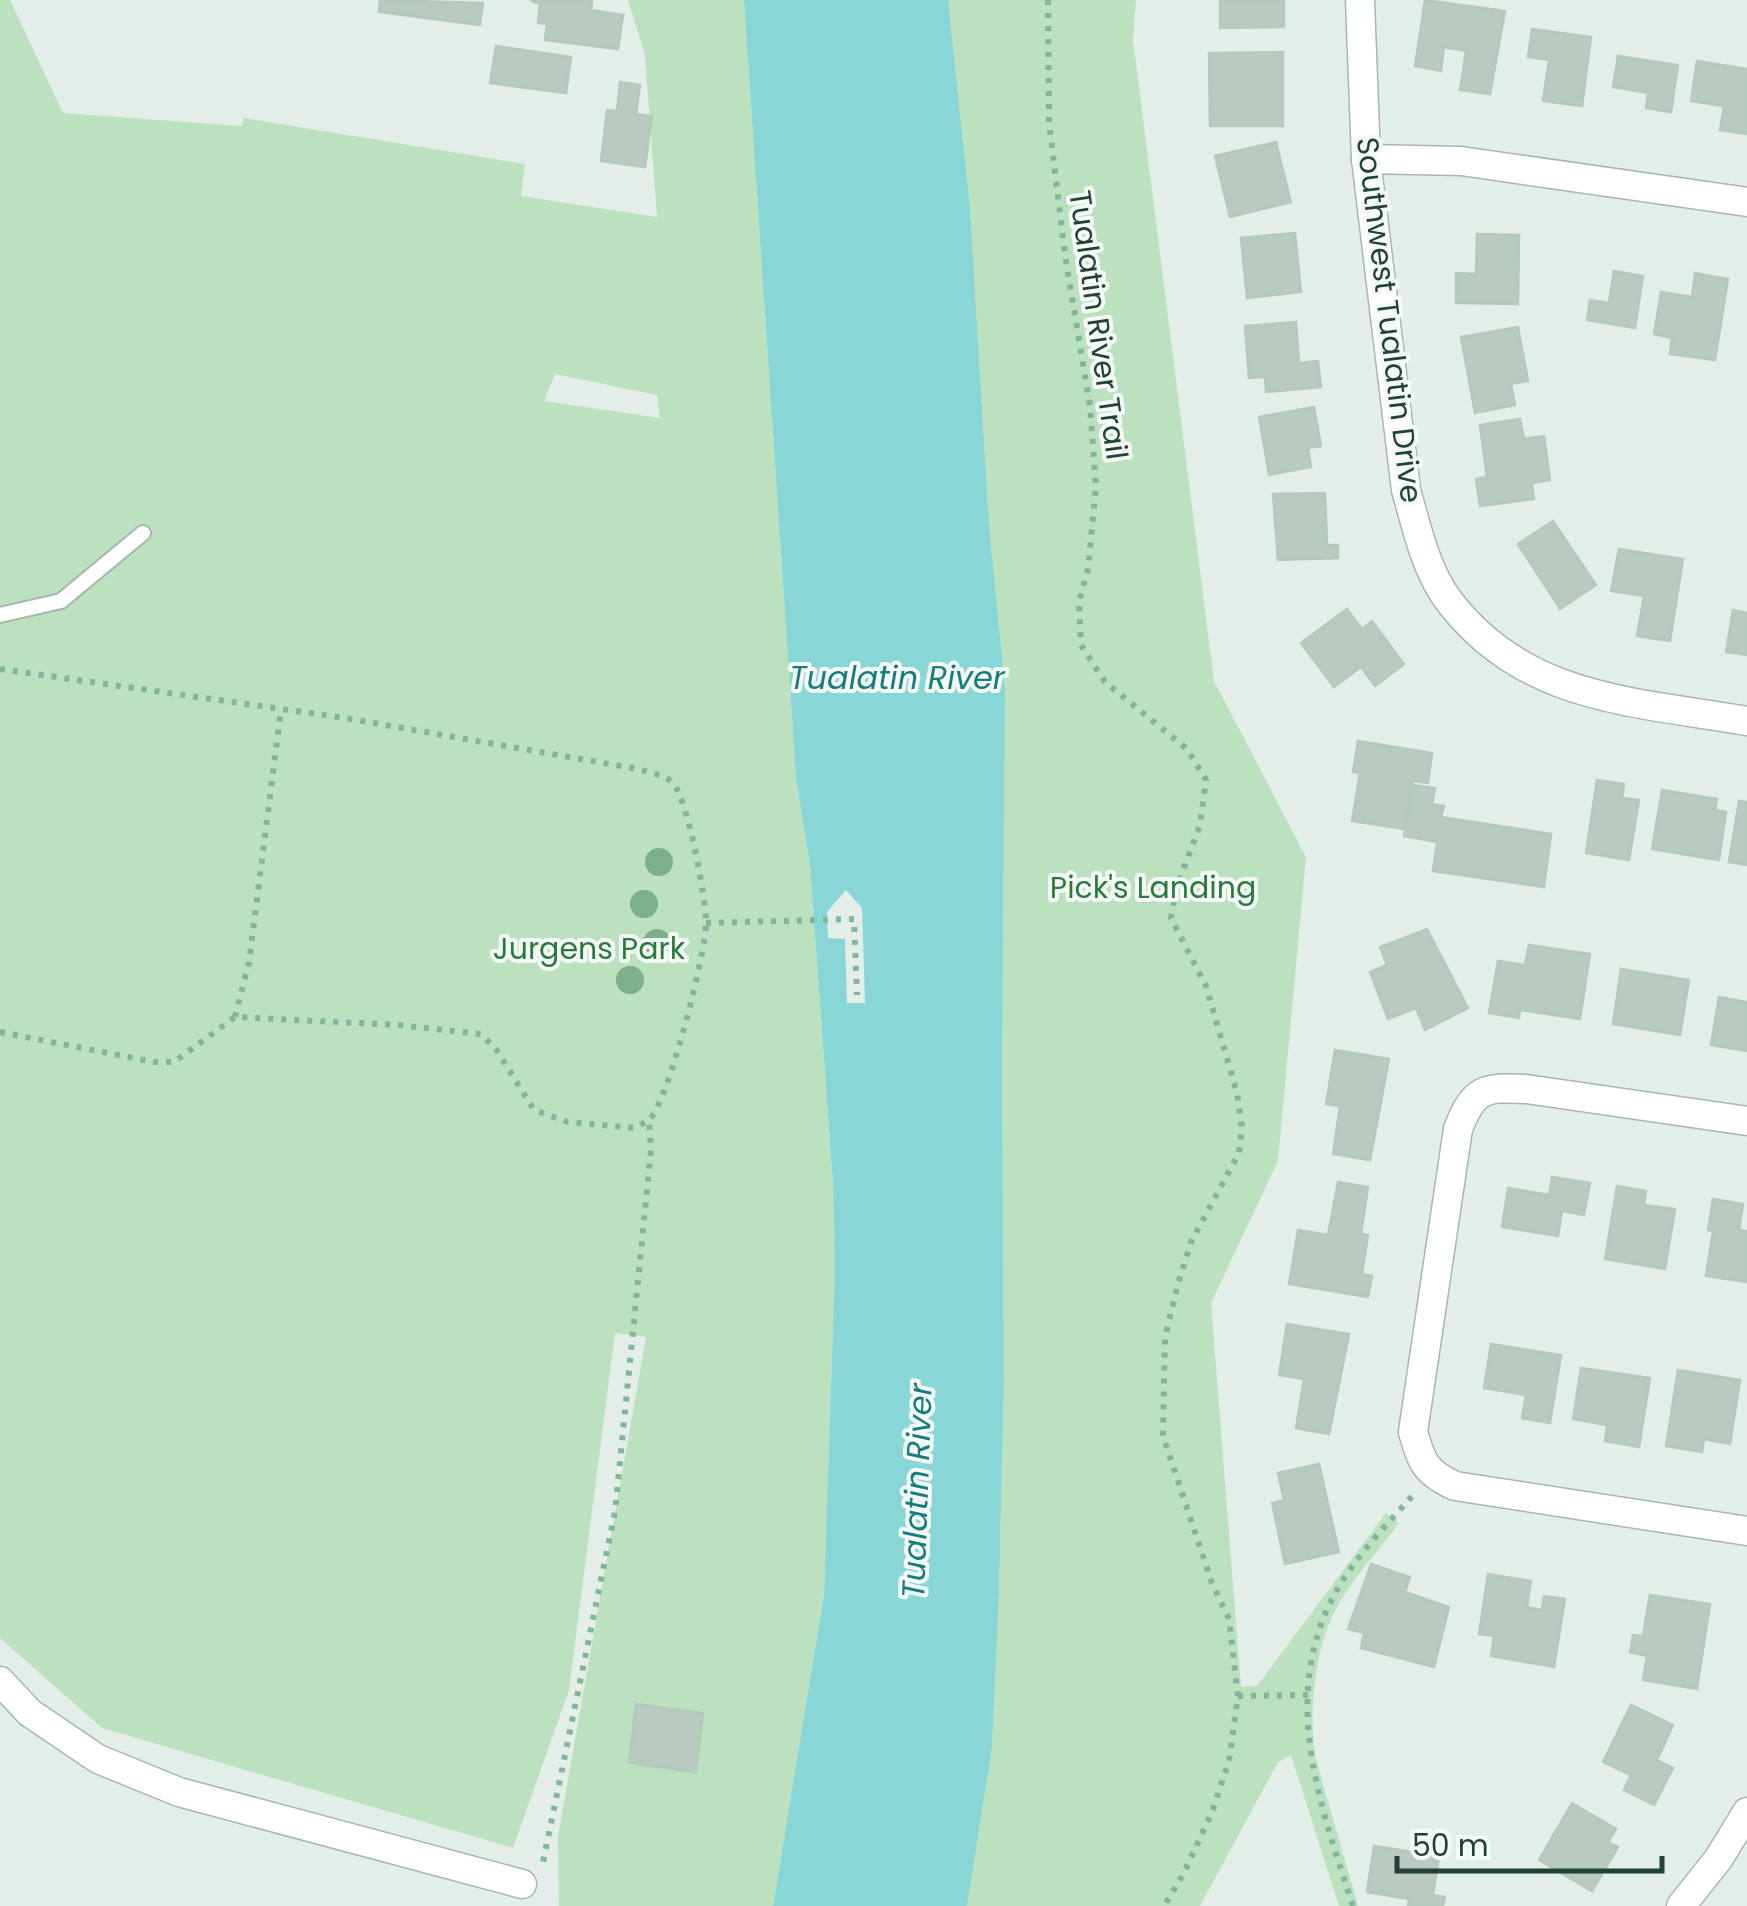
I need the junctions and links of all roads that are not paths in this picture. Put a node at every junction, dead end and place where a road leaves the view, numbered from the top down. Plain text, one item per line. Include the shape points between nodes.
1 (1360, 0) edge
2 (1366, 159) junction
3 (1747, 202) edge
4 (142, 534) dead end
5 (0, 615) edge
6 (1747, 721) edge
7 (1747, 1121) edge
8 (1747, 1531) edge
9 (0, 1681) edge
10 (1747, 1812) edge
11 (522, 1884) road end
12 (1682, 1906) edge

1 - 2 street, Southwest Tualatin Drive
2 - 3 street via 1461,161
2 - 6 street, Southwest Tualatin Drive via 1406,490 1444,594 1483,640 1532,673 1583,693
4 - 5 lane via 60,601
7 - 8 street via 1526,1089 1490,1088 1469,1102 1458,1129 1413,1432 1431,1474 1455,1486
9 - 11 street via 30,1713 98,1760 179,1792
10 - 12 street

